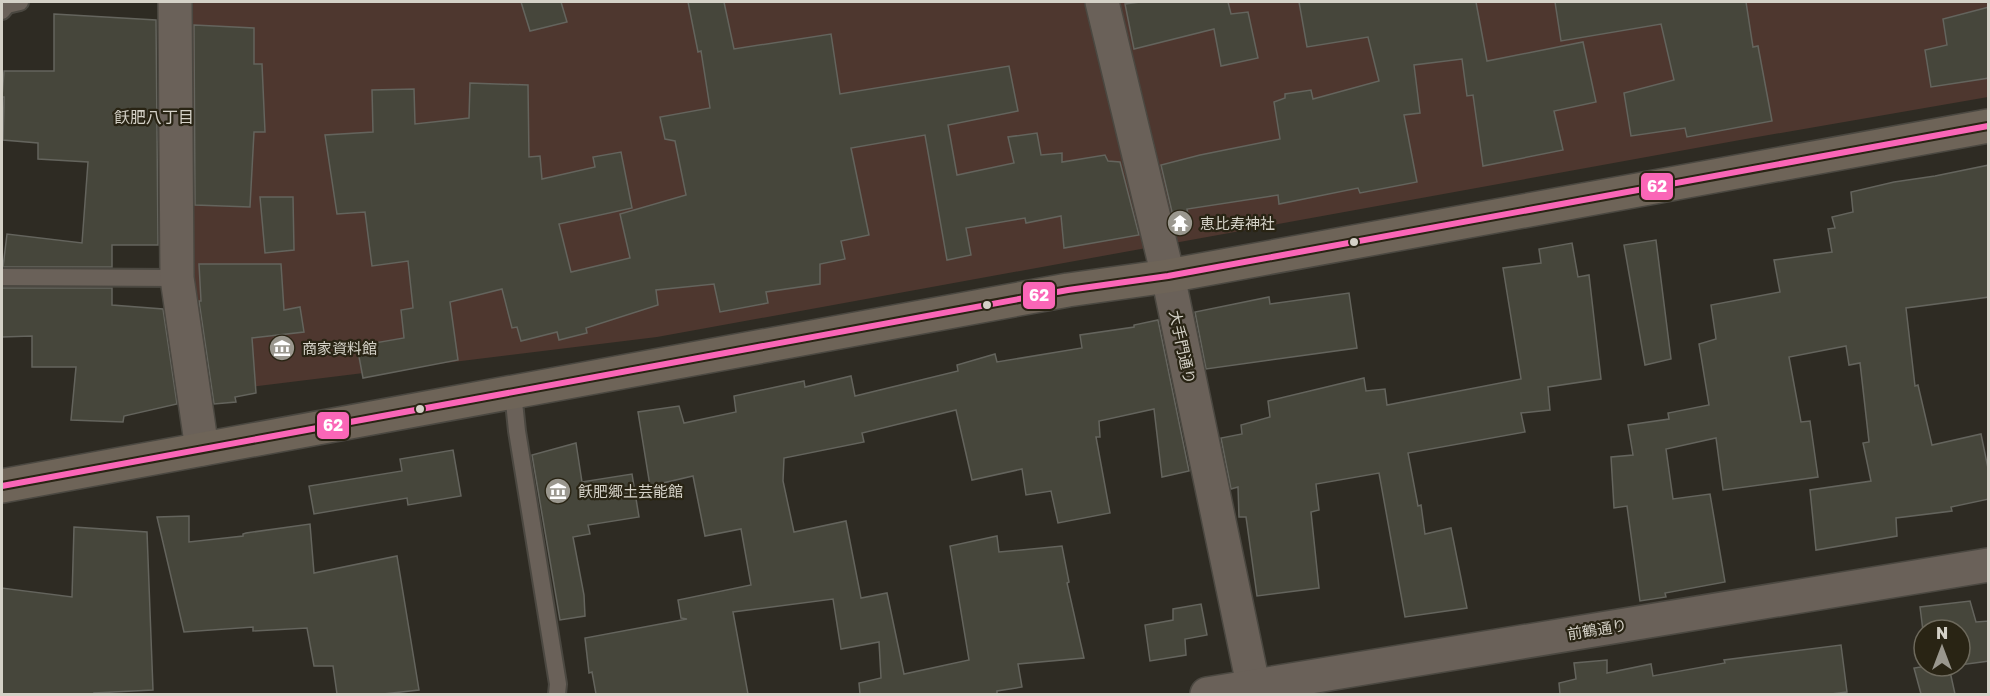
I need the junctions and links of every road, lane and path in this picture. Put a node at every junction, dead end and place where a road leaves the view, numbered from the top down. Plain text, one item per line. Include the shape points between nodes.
1 (20, 2) edge
2 (175, 2) edge
3 (1102, 2) edge
4 (2, 10) edge
5 (1989, 126) edge
6 (1168, 276) junction
7 (2, 277) edge
8 (177, 278) junction
9 (513, 392) junction
10 (202, 449) junction
11 (2, 486) edge
12 (1989, 565) edge
13 (1254, 690) edge
14 (557, 694) edge
15 (1207, 694) edge

1 - 4 lane via 7,4
2 - 8 street
3 - 6 street, 大手門通り
5 - 6 highway
6 - 9 highway via 1056,292
6 - 13 street, 大手門通り
7 - 8 lane
8 - 10 street
9 - 10 highway
9 - 14 lane
10 - 11 highway
12 - 13 street, 前鶴通り
13 - 15 street, 前鶴通り

